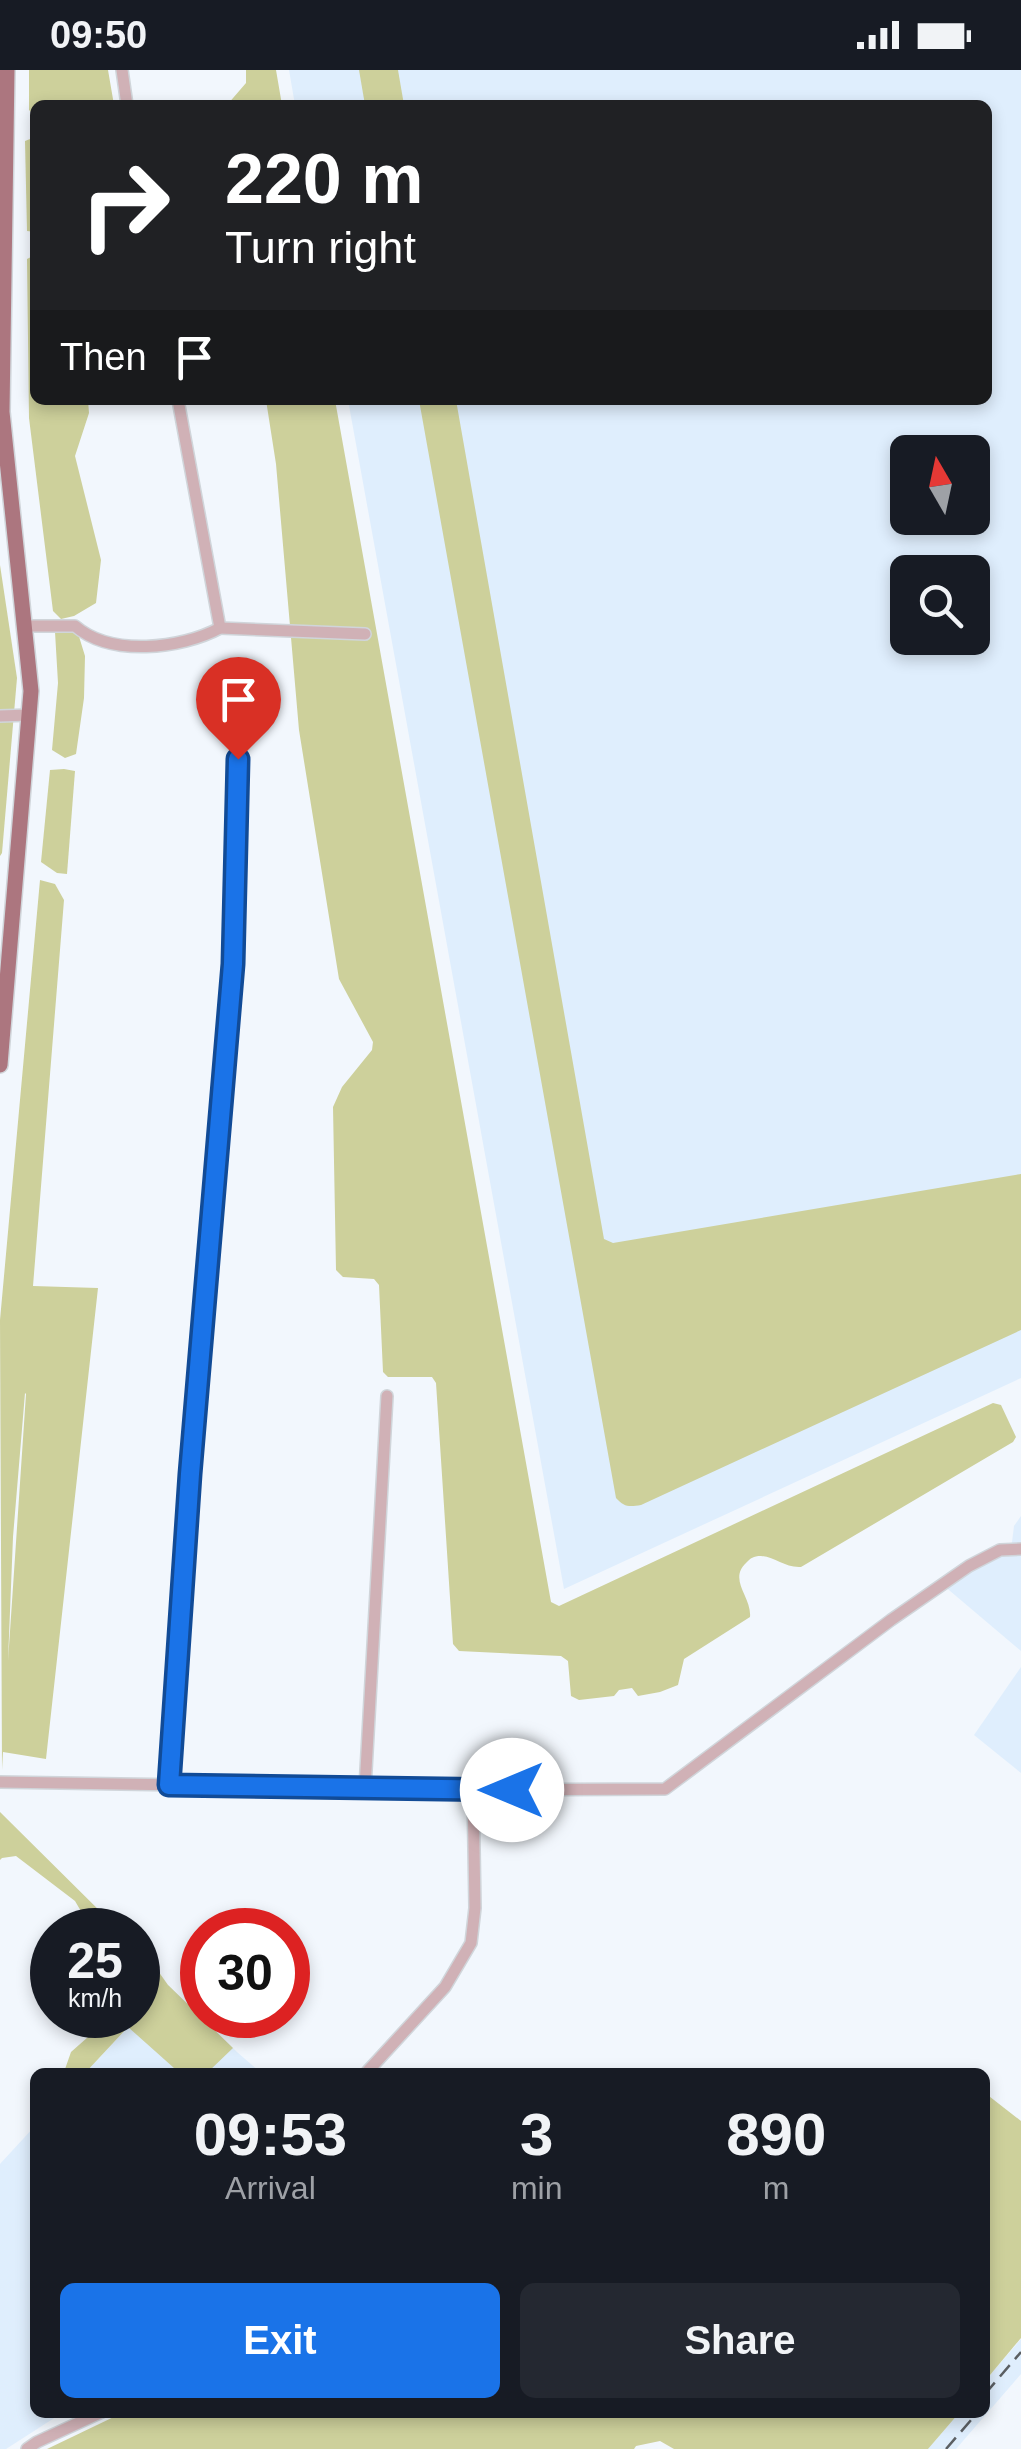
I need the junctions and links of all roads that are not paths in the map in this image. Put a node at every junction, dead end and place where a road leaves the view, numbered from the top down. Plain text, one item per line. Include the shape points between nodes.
1 (7, 70) edge
2 (122, 70) edge
3 (126, 100) edge
4 (179, 405) edge
5 (7, 533) edge
6 (26, 626) junction
7 (220, 628) junction
8 (366, 634) dead end
9 (30, 715) junction
10 (0, 716) edge
11 (238, 759) dead end
12 (8, 869) edge
13 (0, 1065) edge
14 (387, 1396) dead end
15 (1021, 1549) edge
16 (0, 1782) edge
17 (169, 1785) junction
18 (365, 1788) junction
19 (474, 1790) junction
20 (372, 2068) edge
21 (89, 2418) edge
22 (27, 2449) edge

1 - 5 main road
2 - 3 street
4 - 7 street
5 - 6 main road
6 - 7 street via 75,626 106,642 144,647 201,638
6 - 9 main road
7 - 8 street
9 - 10 street
9 - 12 main road
11 - 17 street via 233,964
12 - 13 main road
14 - 18 street
15 - 19 street via 1000,1550 969,1566 666,1789
16 - 17 street
17 - 18 street
18 - 19 street
19 - 20 street via 471,1943 445,1988
21 - 22 street

